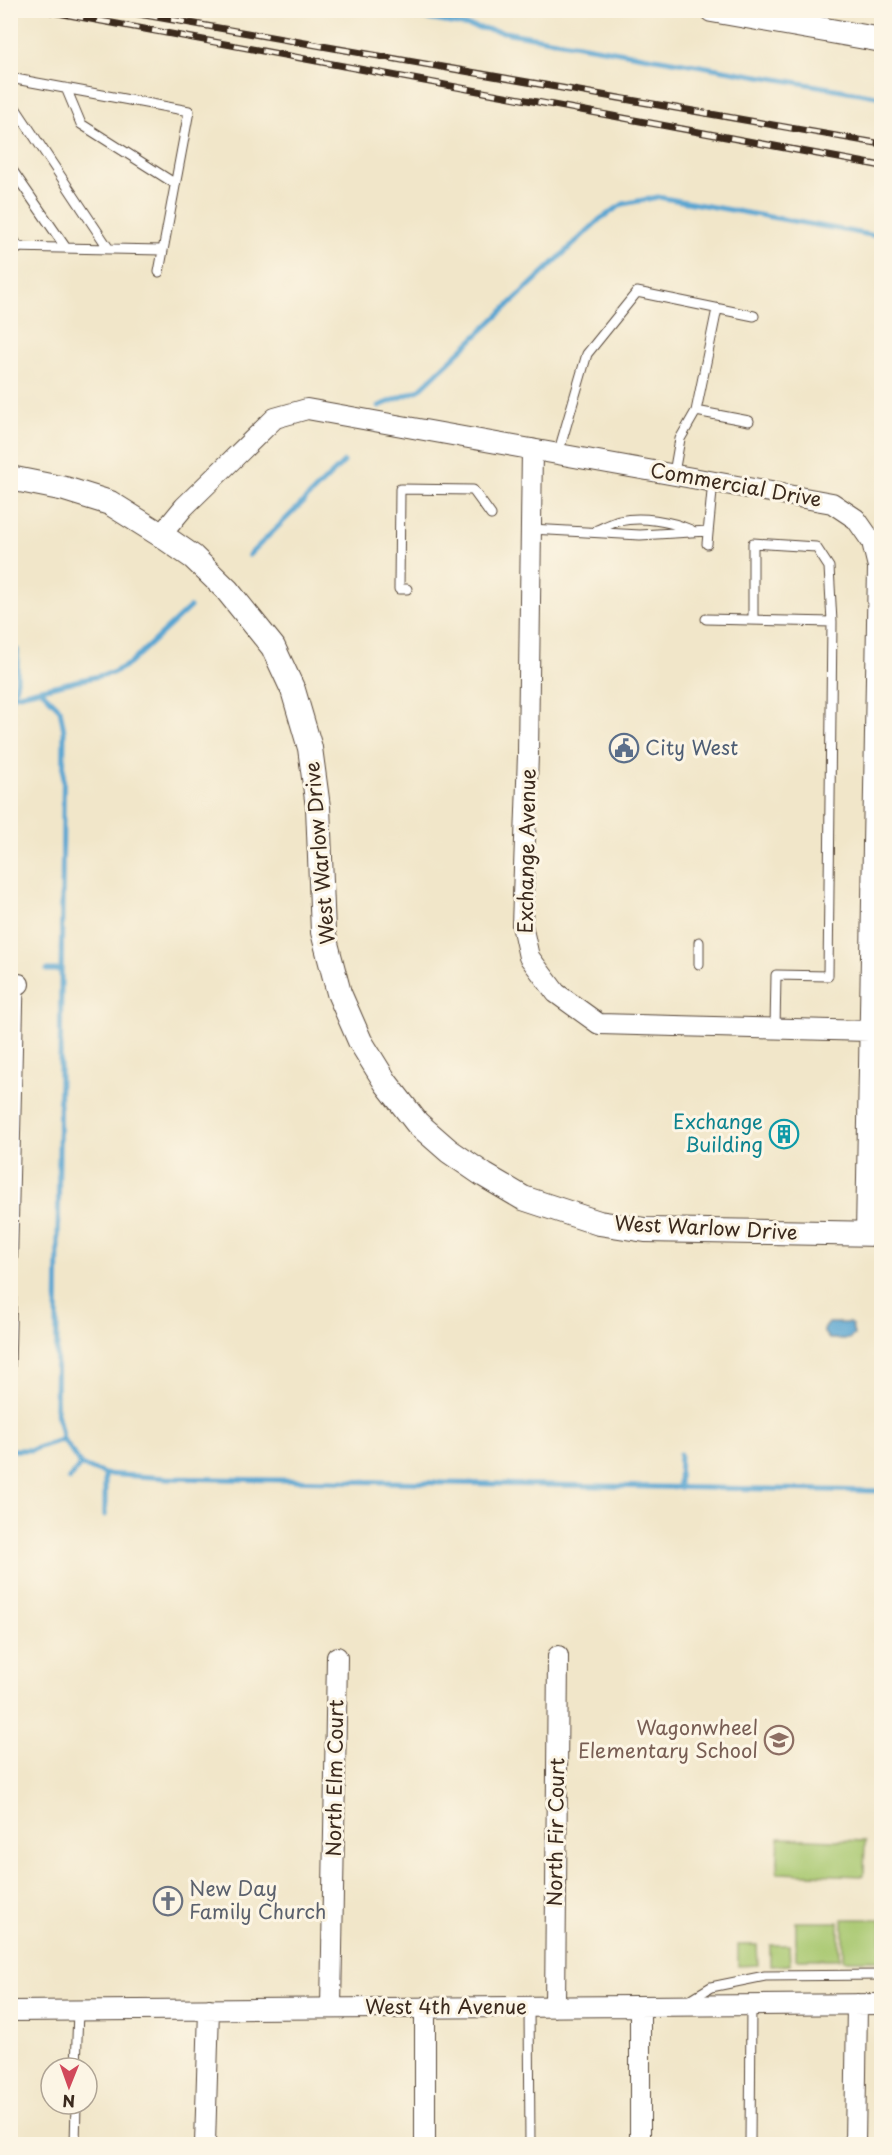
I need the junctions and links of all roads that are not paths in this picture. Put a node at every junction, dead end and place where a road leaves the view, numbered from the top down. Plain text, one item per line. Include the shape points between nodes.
1 (712, 10) edge
2 (808, 19) edge
3 (882, 40) edge
4 (10, 78) edge
5 (66, 88) junction
6 (10, 100) edge
7 (10, 167) edge
8 (174, 183) junction
9 (10, 234) edge
10 (15, 248) edge
11 (66, 248) junction
12 (109, 249) junction
13 (162, 250) junction
14 (159, 272) dead end
15 (717, 309) junction
16 (754, 316) dead end
17 (696, 411) junction
18 (748, 421) dead end
19 (531, 449) junction
20 (558, 454) junction
21 (674, 473) junction
22 (10, 478) edge
23 (713, 480) junction
24 (491, 514) dead end
25 (531, 529) junction
26 (708, 531) junction
27 (592, 532) junction
28 (694, 532) junction
29 (161, 535) junction
30 (707, 544) dead end
31 (408, 589) dead end
32 (706, 619) dead end
33 (753, 620) junction
34 (832, 622) junction
35 (699, 942) dead end
36 (699, 964) dead end
37 (15, 984) edge
38 (775, 1029) junction
39 (869, 1031) junction
40 (874, 1234) edge
41 (10, 1370) edge
42 (558, 1656) dead end
43 (337, 1657) dead end
44 (882, 1975) edge
45 (857, 2004) junction
46 (882, 2004) edge
47 (640, 2006) junction
48 (681, 2006) junction
49 (751, 2006) junction
50 (425, 2007) junction
51 (528, 2007) junction
52 (555, 2007) junction
53 (332, 2008) junction
54 (209, 2009) junction
55 (78, 2010) junction
56 (10, 2011) edge
57 (76, 2056) edge
58 (76, 2116) edge
59 (75, 2145) edge
60 (206, 2145) edge
61 (425, 2145) edge
62 (530, 2145) edge
63 (640, 2145) edge
64 (750, 2145) edge
65 (855, 2145) edge

1 - 2 street
2 - 3 street
4 - 5 lane
5 - 8 lane via 81,124
5 - 8 lane via 189,111
6 - 12 lane
7 - 11 lane
8 - 13 lane
9 - 10 lane
10 - 11 lane
11 - 12 lane
12 - 13 lane
13 - 14 lane
15 - 16 lane
15 - 17 lane
15 - 20 lane via 637,292 587,354
17 - 18 lane
17 - 21 lane via 680,439
19 - 20 street, Commercial Drive
19 - 25 street, Exchange Avenue
19 - 29 street, Commercial Drive via 308,409 275,418 184,507
20 - 21 street, Commercial Drive
21 - 23 street, Commercial Drive
22 - 29 street, West Warlow Drive via 110,503
23 - 26 lane
23 - 39 street, Commercial Drive via 832,503 856,519 872,542 878,567
24 - 31 lane via 472,490 400,489 399,589
25 - 27 lane
25 - 38 street, Exchange Avenue via 522,925 529,957 556,993 599,1024
26 - 28 lane
26 - 30 lane
27 - 28 lane
27 - 28 lane via 620,521 651,520
29 - 40 street, West Warlow Drive via 193,557 227,590 273,647 293,690 310,748 318,807 323,932 339,993 360,1041 417,1123 449,1151 523,1198 599,1223 645,1230
32 - 33 lane
33 - 34 lane
33 - 34 lane via 753,543 816,547 829,567
34 - 38 lane via 828,976 776,975
35 - 36 lane
37 - 41 lane
38 - 39 street, Exchange Avenue
39 - 40 street, Commercial Drive
42 - 52 street, North Fir Court
43 - 53 street, North Elm Court
44 - 48 lane via 765,1976 711,1987
45 - 46 street, West 4th Avenue
45 - 49 street, West 4th Avenue
45 - 65 street
47 - 48 street, West 4th Avenue
47 - 52 street, West 4th Avenue
47 - 63 street
48 - 49 street, West 4th Avenue
49 - 64 lane
50 - 51 street, West 4th Avenue
50 - 53 street, West 4th Avenue
50 - 61 street
51 - 52 street, West 4th Avenue
51 - 62 lane
53 - 54 street, West 4th Avenue
54 - 55 street, West 4th Avenue
54 - 60 street
55 - 56 street, West 4th Avenue
55 - 57 lane
58 - 59 lane

